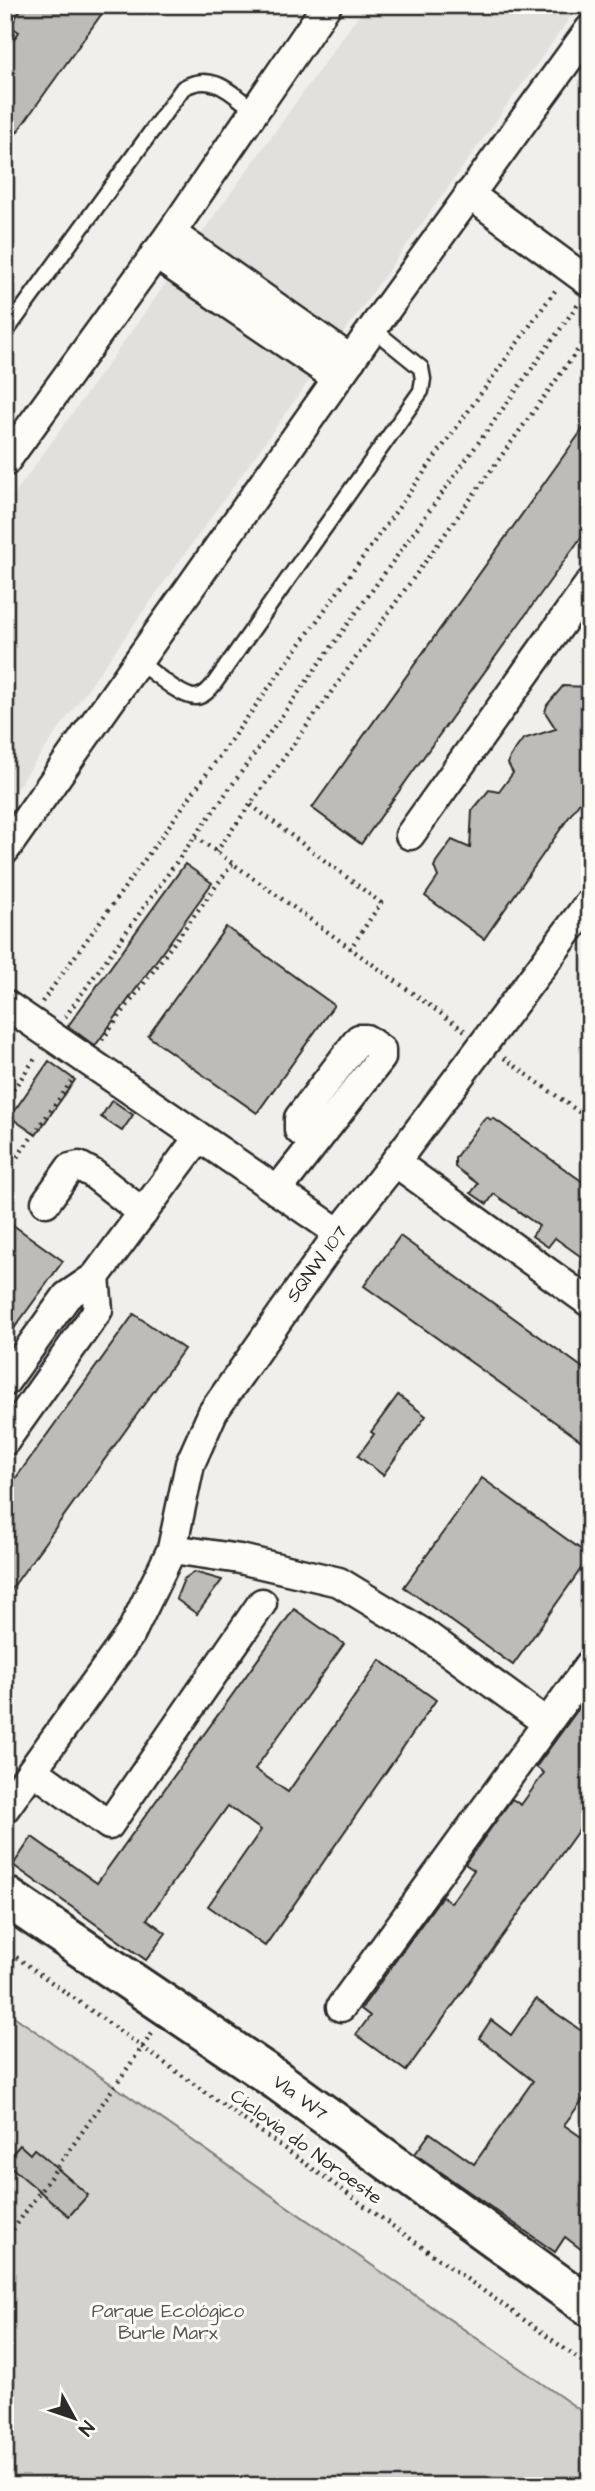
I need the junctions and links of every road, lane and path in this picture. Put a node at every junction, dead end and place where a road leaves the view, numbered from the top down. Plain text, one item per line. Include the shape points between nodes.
1 (327, 5) edge
2 (590, 29) edge
3 (255, 111) junction
4 (469, 194) junction
5 (163, 243) junction
6 (581, 284) edge
7 (373, 329) junction
8 (590, 332) edge
9 (5, 333) edge
10 (344, 369) junction
11 (5, 462) edge
12 (590, 583) edge
13 (138, 661) junction
14 (251, 805) junction
15 (410, 835) dead end
16 (196, 837) junction
17 (5, 850) edge
18 (216, 852) junction
19 (233, 863) junction
20 (590, 902) edge
21 (350, 949) junction
22 (5, 1004) edge
23 (28, 1021) junction
24 (51, 1036) junction
25 (484, 1044) junction
26 (5, 1052) edge
27 (87, 1060) junction
28 (5, 1101) edge
29 (590, 1120) edge
30 (199, 1137) junction
31 (314, 1142) dead end
32 (395, 1162) junction
33 (5, 1174) edge
34 (277, 1191) junction
35 (46, 1202) dead end
36 (143, 1213) junction
37 (339, 1233) junction
38 (95, 1277) junction
39 (590, 1303) edge
40 (5, 1382) edge
41 (5, 1441) edge
42 (172, 1549) junction
43 (262, 1603) dead end
44 (590, 1664) edge
45 (547, 1723) junction
46 (33, 1770) junction
47 (5, 1808) edge
48 (5, 1896) edge
49 (5, 1949) edge
50 (341, 2007) dead end
51 (169, 2008) junction
52 (143, 2047) junction
53 (5, 2241) edge
54 (590, 2307) edge
55 (590, 2367) edge

1 - 3 street
2 - 4 street
3 - 5 street
3 - 9 lane via 207,80 183,88
4 - 6 street
4 - 7 street
5 - 10 street
5 - 11 street
6 - 16 path
6 - 23 path
7 - 10 street
7 - 13 lane via 421,368 421,391 214,684 197,697 186,696
8 - 14 path
10 - 13 street
12 - 15 street
13 - 17 street
14 - 18 path
14 - 21 path via 381,903
16 - 18 path
16 - 24 path
18 - 19 path
19 - 21 path
19 - 27 path
20 - 25 street, SQNW 107
21 - 25 path
22 - 23 street
23 - 24 street
23 - 26 path
24 - 27 street
24 - 28 path
25 - 29 path
25 - 32 street, SQNW 107
27 - 30 street
27 - 33 path
30 - 34 street
30 - 36 street
31 - 34 street
32 - 37 street, SQNW 107
32 - 39 street
34 - 37 street
35 - 36 street via 70,1168 79,1166
36 - 38 street
37 - 42 street, SQNW 107 via 213,1412 190,1464
38 - 40 street via 67,1296
38 - 41 street via 98,1310
42 - 45 street via 339,1582 423,1633
42 - 46 street, SQNW 107 via 131,1633
43 - 46 street via 109,1825
44 - 45 street
45 - 50 street
46 - 47 street, SQNW 107
48 - 51 main road, Vla W7
49 - 52 path, Ciclovia do Noroeste
51 - 52 path
51 - 54 main road, Vla W7 via 278,2081
52 - 53 path
52 - 55 path, Ciclovia do Noroeste

